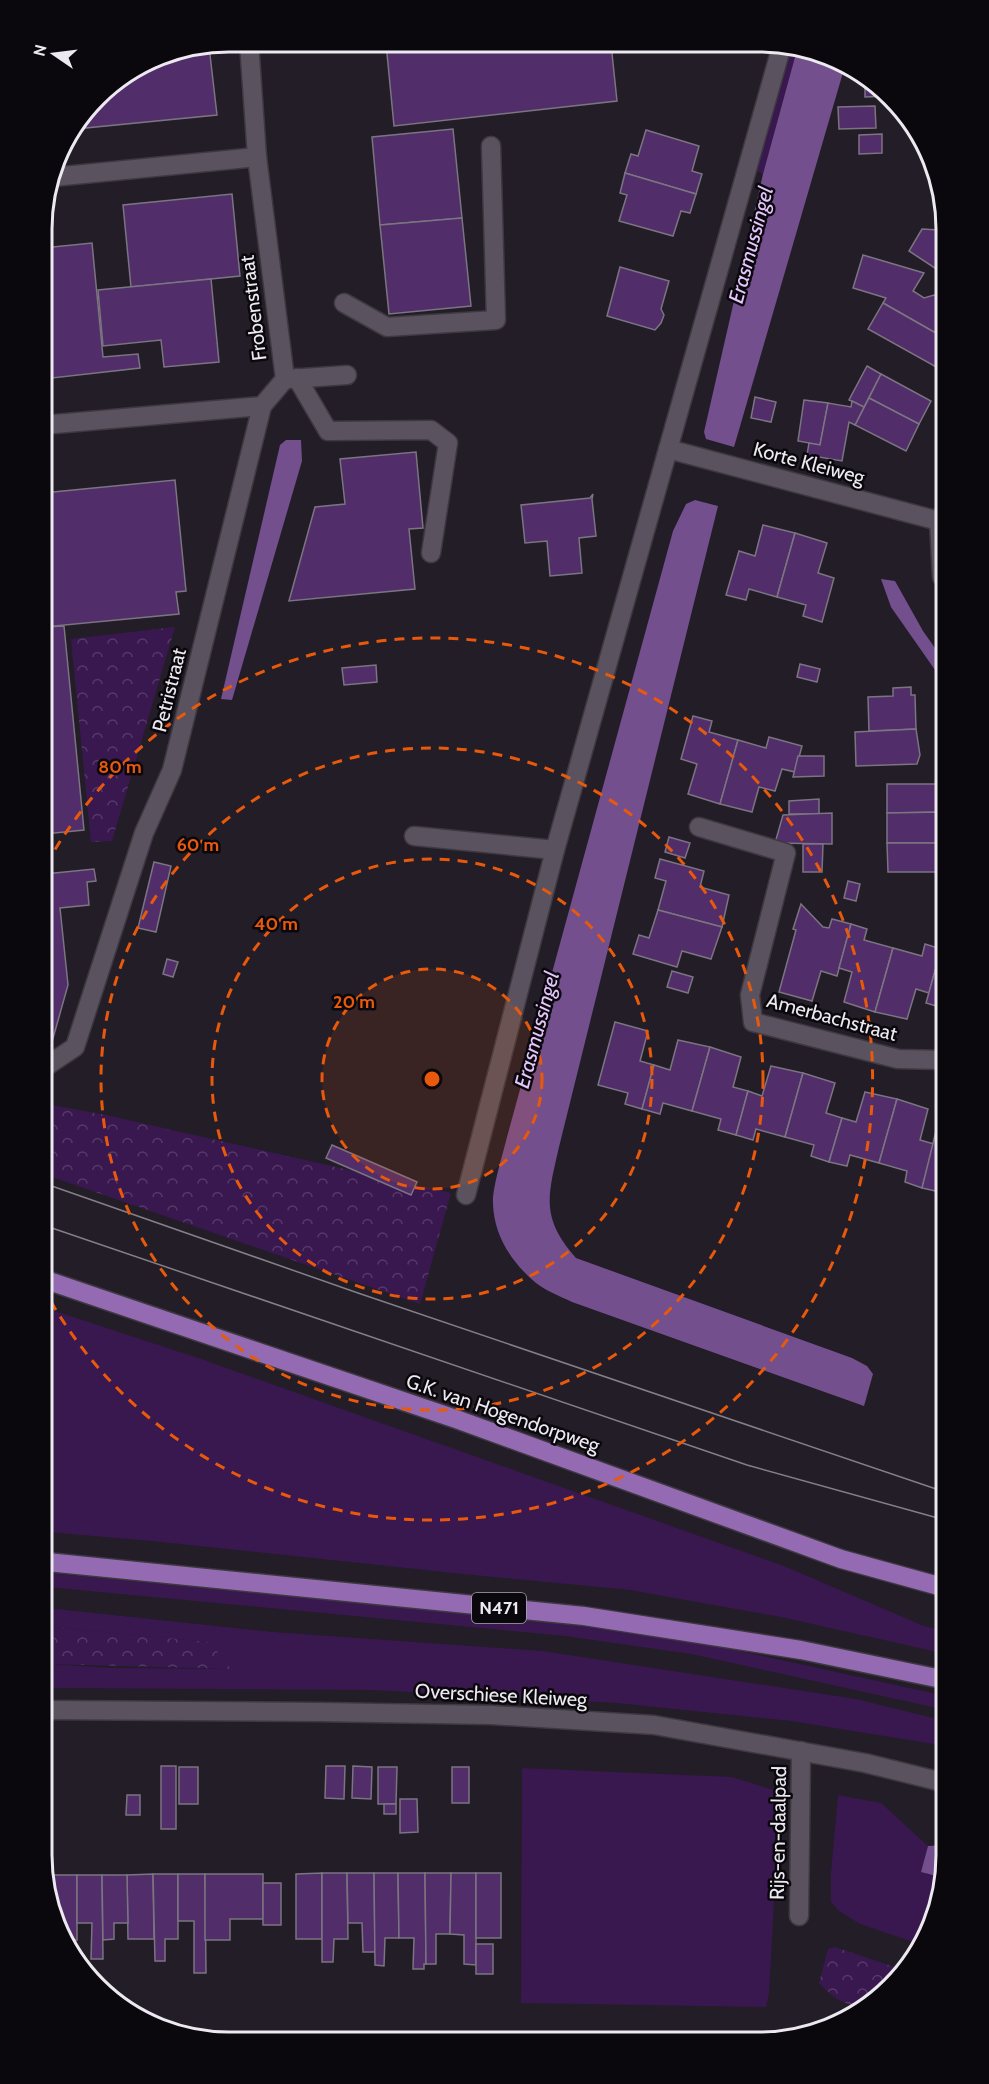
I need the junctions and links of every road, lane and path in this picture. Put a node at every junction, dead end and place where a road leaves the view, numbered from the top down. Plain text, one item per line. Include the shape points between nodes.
1 (250, 53) edge
2 (780, 54) edge
3 (491, 146) dead end
4 (257, 157) junction
5 (61, 176) edge
6 (344, 303) dead end
7 (347, 375) dead end
8 (291, 379) junction
9 (262, 406) junction
10 (53, 424) edge
11 (668, 449) junction
12 (936, 517) edge
13 (431, 553) dead end
14 (699, 827) dead end
15 (414, 836) dead end
16 (555, 850) junction
17 (936, 1060) edge
18 (52, 1062) edge
19 (466, 1195) dead end
20 (52, 1282) edge
21 (52, 1563) edge
22 (936, 1585) edge
23 (936, 1678) edge
24 (52, 1710) edge
25 (801, 1751) junction
26 (936, 1780) edge
27 (799, 1916) dead end

1 - 4 street, Frobenstraat
2 - 11 street
3 - 6 street via 496,320 387,327
4 - 5 street
4 - 8 street, Frobenstraat
7 - 8 street
8 - 9 street, Frobenstraat
8 - 13 street via 328,431 431,430 448,443
9 - 10 street
9 - 18 street, Petristraat via 172,770 144,833 75,1047
11 - 12 street, Korte Kleiweg
11 - 16 street
14 - 17 street, Amerbachstraat via 786,853 750,995 753,1022 898,1059
15 - 16 street
16 - 19 street
20 - 22 main road, G.K. van Hogendorpweg via 456,1419 841,1559
21 - 23 main road, N471 via 584,1616 801,1650
24 - 25 street, Overschiese Kleiweg via 490,1715 654,1725
25 - 26 street, Overschiese Kleiweg
25 - 27 street, Rijs-en-daalpad

